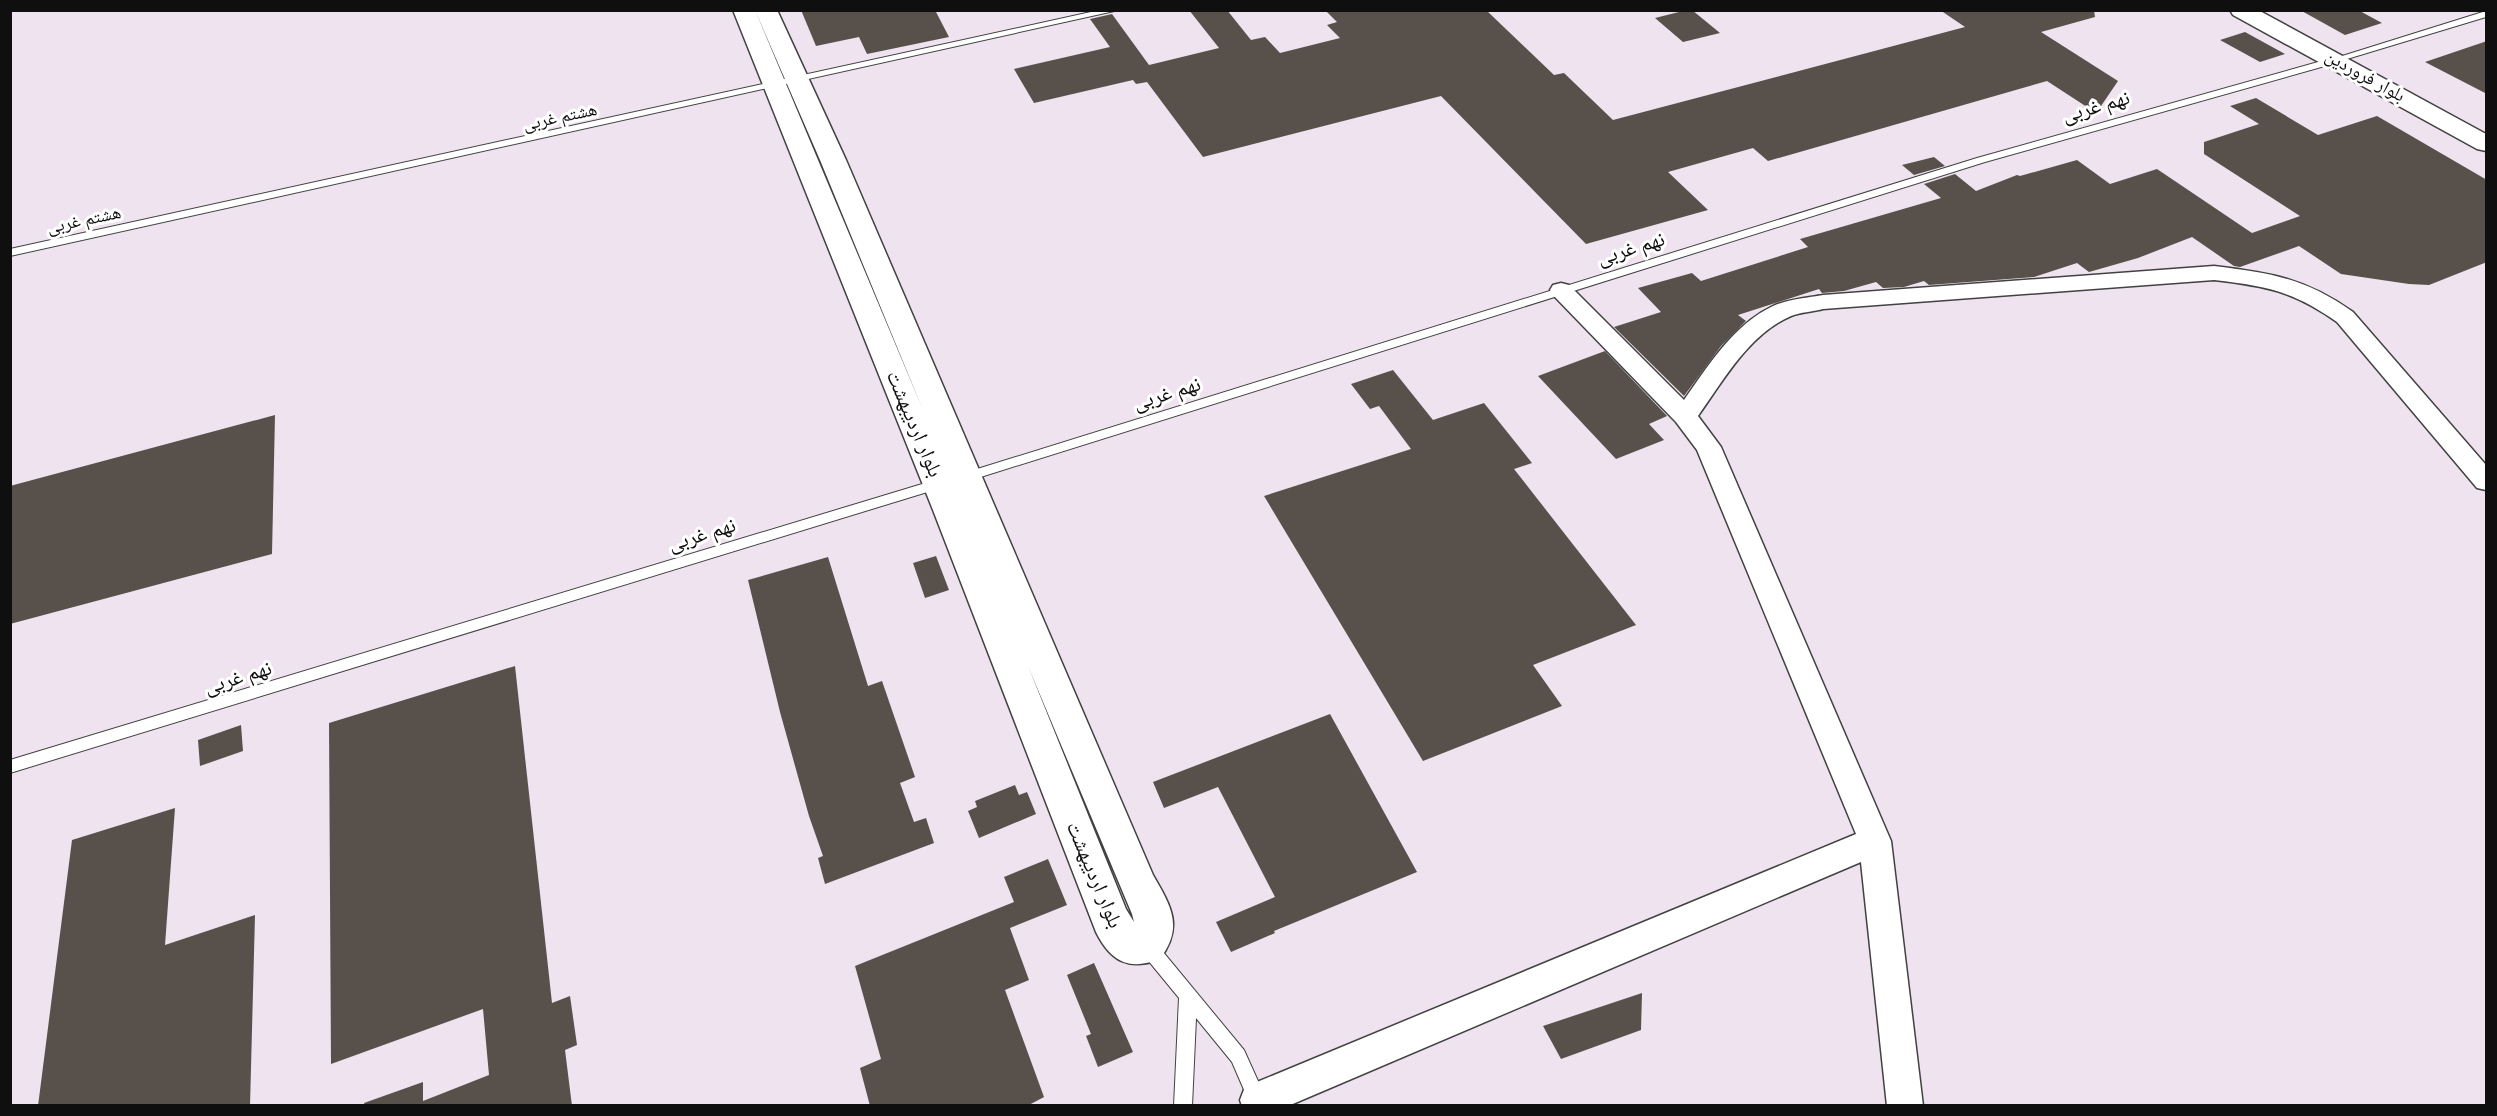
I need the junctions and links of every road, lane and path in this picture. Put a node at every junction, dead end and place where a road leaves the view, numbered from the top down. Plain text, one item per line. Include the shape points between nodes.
1 (744, 10) edge
2 (766, 10) edge
3 (1115, 10) edge
4 (2241, 10) edge
5 (2260, 10) edge
6 (2487, 14) edge
7 (2340, 58) junction
8 (787, 84) junction
9 (2487, 134) edge
10 (2487, 144) edge
11 (10, 253) edge
12 (1561, 290) junction
13 (1685, 416) junction
14 (952, 481) junction
15 (2487, 481) edge
16 (10, 767) edge
17 (1875, 841) junction
18 (1146, 945) joint
19 (1188, 995) junction
20 (1259, 1103) edge
21 (1183, 1106) edge
22 (1905, 1106) edge

1 - 8 street, بلوار اردیبهشت
2 - 8 street, بلوار اردیبهشت
3 - 8 lane, هشتم غربی
4 - 7 street, بلوار فروردین
5 - 7 street, بلوار فروردین
6 - 7 lane, نهم غربی
7 - 9 street, بلوار فروردین
7 - 10 street, بلوار فروردین
7 - 12 lane, نهم غربی via 1981,160
8 - 11 lane, هشتم غربی
8 - 14 street, بلوار اردیبهشت
12 - 13 street
12 - 14 lane, نهم غربی
13 - 15 street via 1731,356 1779,312 1823,302 2214,273 2273,280 2324,302 2345,317
13 - 17 street via 1708,447
14 - 16 lane, نهم غربی
14 - 18 street, بلوار اردیبهشت via 1110,919 1130,945
17 - 20 street
17 - 22 street
18 - 19 lane
19 - 20 lane via 1238,1056
19 - 21 lane

